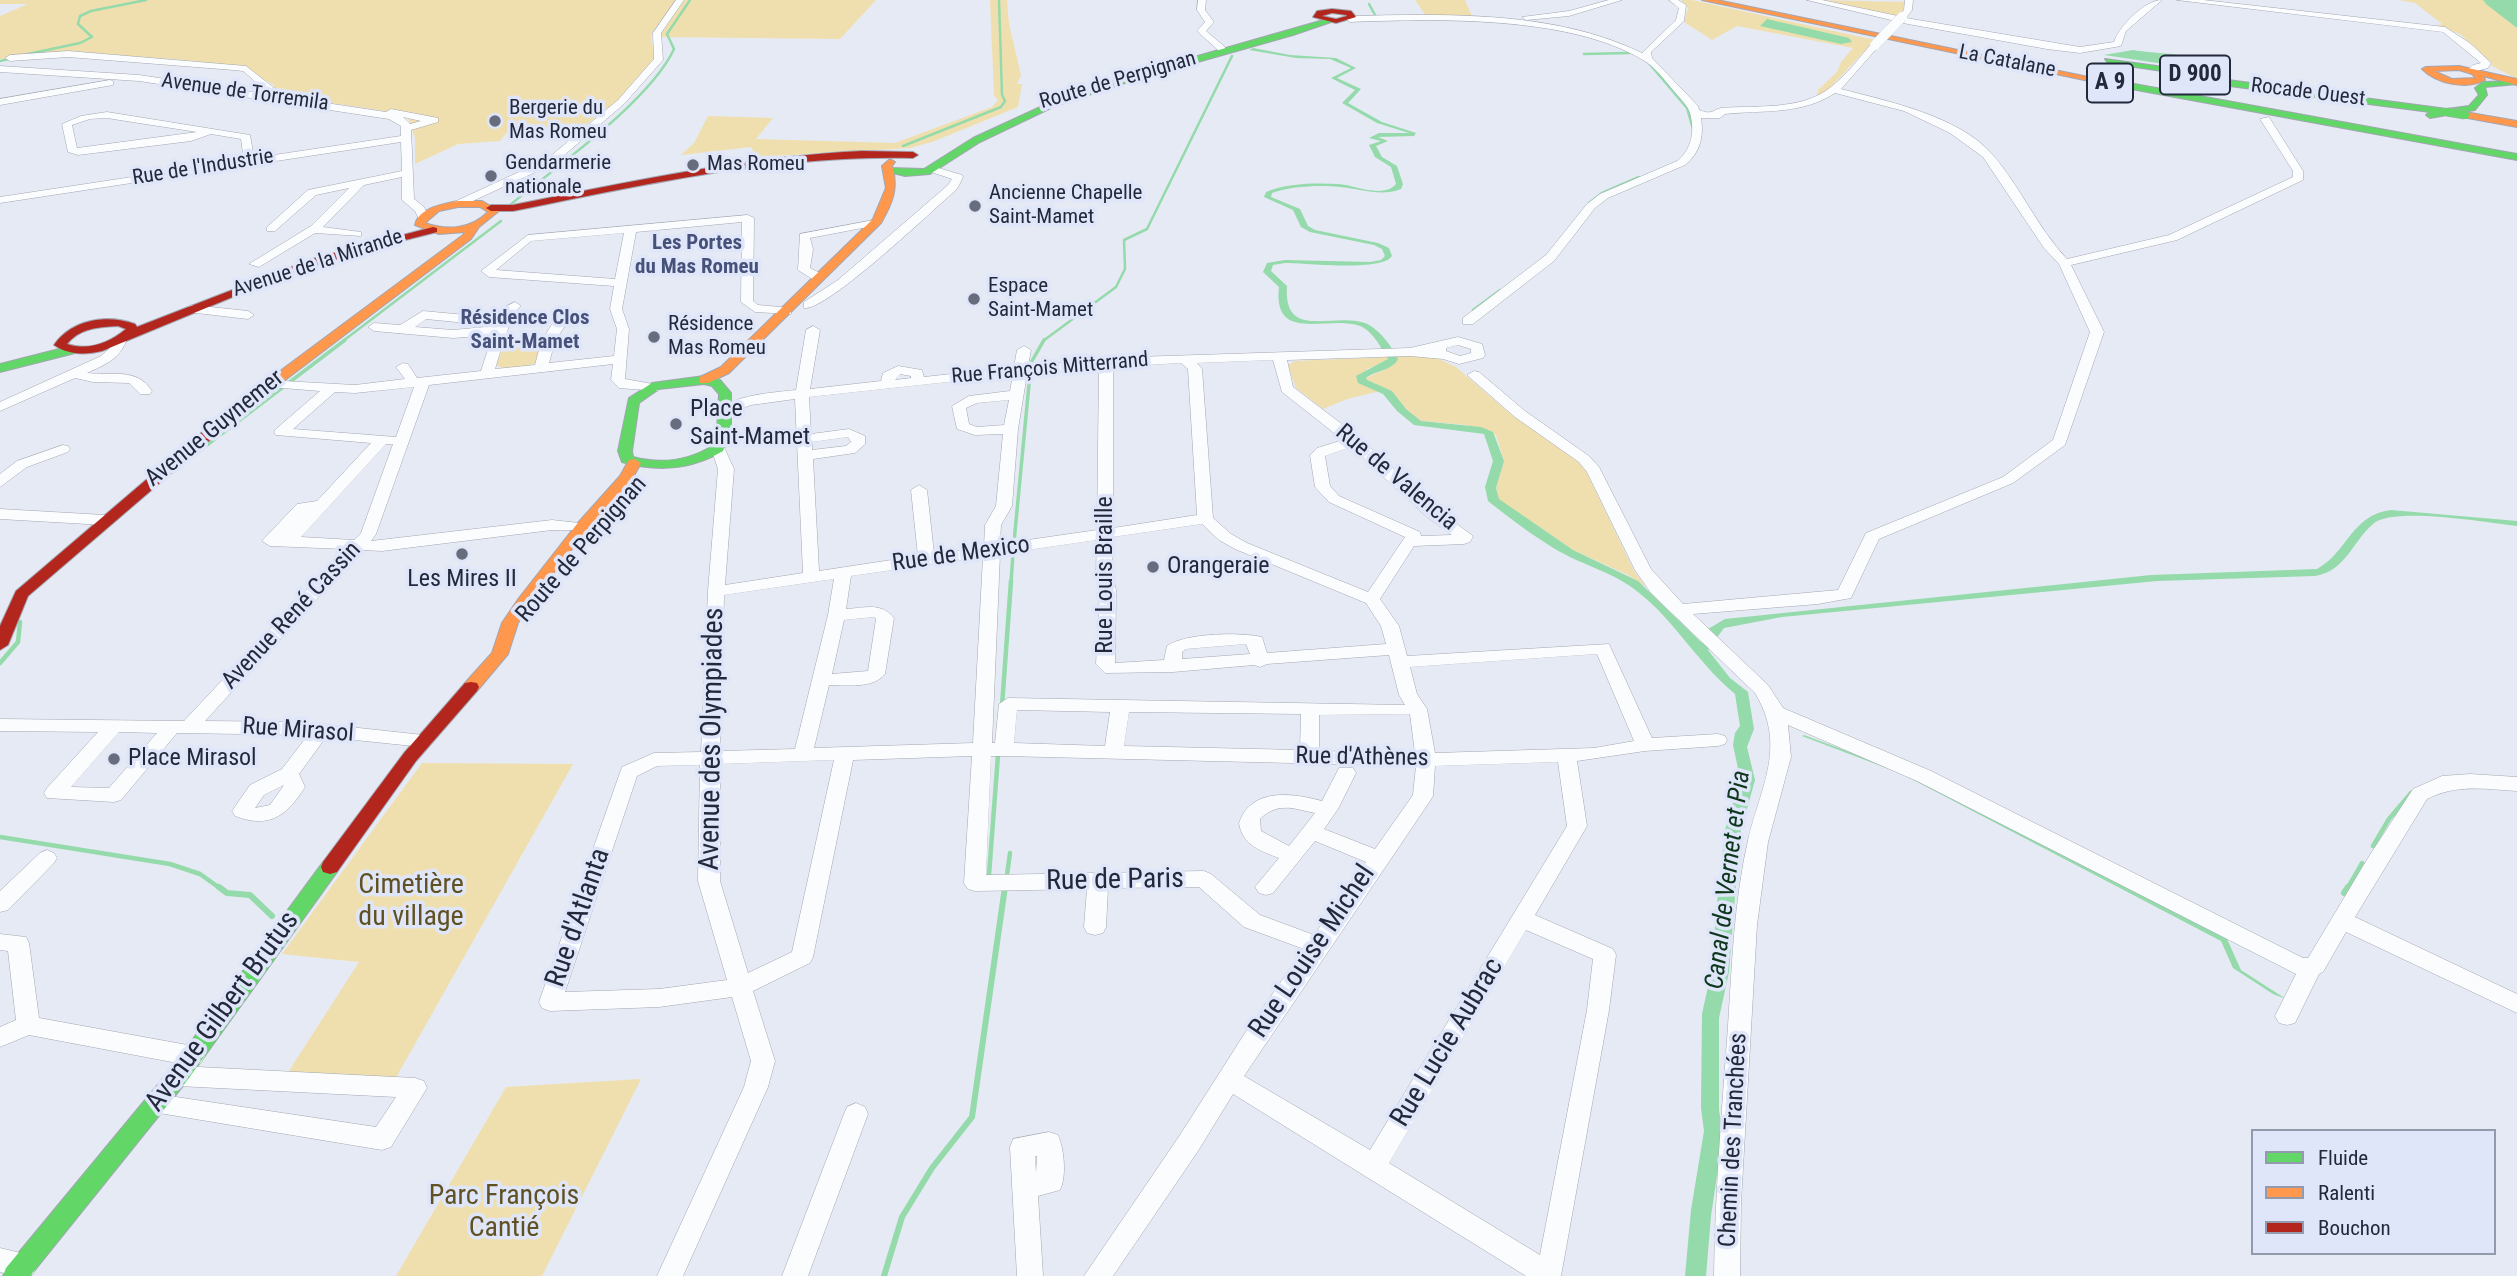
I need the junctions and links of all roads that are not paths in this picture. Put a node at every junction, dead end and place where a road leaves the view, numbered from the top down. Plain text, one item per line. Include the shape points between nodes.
1 (680, 0) edge
2 (1202, 0) edge
3 (1618, 0) edge
4 (1673, 0) edge
5 (1706, 0) edge
6 (1724, 0) edge
7 (1770, 0) edge
8 (1784, 0) edge
9 (1811, 0) edge
10 (1909, 0) edge
11 (2158, 0) edge
12 (2183, 0) edge
13 (1336, 12) edge
14 (1445, 18) junction
15 (1944, 34) junction
16 (1279, 37) junction
17 (1222, 49) junction
18 (12, 58) dead end
19 (1648, 58) junction
20 (1168, 64) junction
21 (0, 69) edge
22 (2476, 75) junction
23 (139, 78) junction
24 (2452, 80) junction
25 (2515, 83) edge
26 (1833, 90) junction
27 (0, 102) edge
28 (2462, 111) junction
29 (1704, 112) junction
30 (2266, 120) dead end
31 (2517, 123) edge
32 (211, 131) junction
33 (406, 133) junction
34 (2517, 154) edge
35 (917, 155) junction
36 (249, 161) junction
37 (888, 169) junction
38 (934, 169) junction
39 (408, 173) junction
40 (360, 181) junction
41 (0, 200) edge
42 (486, 210) junction
43 (422, 218) junction
44 (874, 223) junction
45 (631, 228) junction
46 (271, 229) dead end
47 (313, 229) junction
48 (355, 231) dead end
49 (455, 236) junction
50 (2064, 263) junction
51 (255, 264) dead end
52 (818, 277) junction
53 (620, 283) junction
54 (808, 304) junction
55 (437, 305) dead end
56 (515, 306) dead end
57 (192, 309) junction
58 (787, 311) junction
59 (248, 315) dead end
60 (423, 315) junction
61 (584, 319) dead end
62 (1468, 321) junction
63 (502, 326) junction
64 (374, 327) dead end
65 (404, 329) junction
66 (813, 330) dead end
67 (124, 334) junction
68 (548, 341) junction
69 (1466, 342) junction
70 (495, 346) junction
71 (71, 347) junction
72 (1024, 350) dead end
73 (1446, 350) junction
74 (1279, 356) junction
75 (620, 359) junction
76 (1469, 359) junction
77 (1186, 360) junction
78 (1106, 362) junction
79 (97, 363) junction
80 (0, 365) edge
81 (403, 368) dead end
82 (541, 369) junction
83 (1019, 371) junction
84 (75, 373) junction
85 (486, 375) junction
86 (1474, 375) junction
87 (618, 380) junction
88 (704, 380) junction
89 (418, 382) junction
90 (281, 384) junction
91 (332, 387) junction
92 (653, 388) junction
93 (145, 391) dead end
94 (802, 395) junction
95 (1017, 395) junction
96 (636, 397) junction
97 (723, 399) junction
98 (0, 407) edge
99 (1011, 429) junction
100 (392, 440) junction
101 (1355, 441) junction
102 (718, 448) junction
103 (63, 449) dead end
104 (700, 458) junction
105 (634, 463) junction
106 (660, 465) junction
107 (726, 469) junction
108 (0, 482) edge
109 (919, 491) dead end
110 (0, 514) edge
111 (1433, 514) junction
112 (1205, 519) junction
113 (105, 520) junction
114 (582, 527) junction
115 (1105, 535) junction
116 (1412, 538) junction
117 (358, 544) junction
118 (992, 552) junction
119 (927, 560) junction
120 (573, 565) dead end
121 (843, 573) junction
122 (811, 577) junction
123 (563, 579) dead end
124 (716, 591) junction
125 (1372, 599) junction
126 (8, 602) edge
127 (1678, 610) junction
128 (837, 615) junction
129 (505, 638) junction
130 (0, 645) edge
131 (1397, 655) junction
132 (822, 680) junction
133 (1120, 706) junction
134 (1310, 708) junction
135 (1403, 709) dead end
136 (1776, 712) junction
137 (0, 724) edge
138 (115, 725) junction
139 (182, 725) junction
140 (321, 730) junction
141 (1718, 740) dead end
142 (423, 741) junction
143 (1645, 745) junction
144 (994, 750) junction
145 (1114, 752) junction
146 (845, 754) junction
147 (803, 755) junction
148 (1308, 756) junction
149 (1567, 756) junction
150 (710, 758) junction
151 (1426, 760) junction
152 (1346, 773) dead end
153 (289, 775) dead end
154 (2517, 784) edge
155 (1328, 809) junction
156 (1311, 832) junction
157 (1293, 855) junction
158 (47, 858) dead end
159 (1378, 858) junction
160 (1098, 881) junction
161 (1266, 887) dead end
162 (0, 904) edge
163 (1522, 919) junction
164 (2342, 920) junction
165 (1095, 927) dead end
166 (0, 942) edge
167 (1318, 945) junction
168 (2310, 968) junction
169 (741, 988) junction
170 (2517, 1004) edge
171 (2287, 1016) dead end
172 (29, 1026) junction
173 (0, 1037) edge
174 (193, 1056) junction
175 (178, 1076) junction
176 (1229, 1079) junction
177 (156, 1104) junction
178 (856, 1114) dead end
179 (1374, 1166) junction
180 (1025, 1186) dead end
181 (13, 1267) edge
182 (670, 1276) edge
183 (795, 1276) edge
184 (1030, 1276) edge
185 (1097, 1276) edge
186 (1727, 1276) edge

1 - 42 street via 655,38 658,60 621,102
2 - 17 street via 1201,10 1210,22 1201,31
3 - 14 street via 1541,17
4 - 19 street via 1684,7 1680,21 1646,51
5 - 34 main road, La Catalane / A 9 via 2112,83
6 - 34 main road, La Catalane / A 9
7 - 15 main road, Rocade Ouest / D 900
8 - 15 main road, Rocade Ouest / D 900
9 - 11 street via 1908,22 2080,50 2118,44 2122,30
10 - 26 street, bridge via 1908,10
12 - 22 street via 2438,29 2453,34 2484,60
13 - 14 street via 1375,18
13 - 16 main road, Route de Perpignan
13 - 38 main road, Route de Perpignan via 1275,40 1137,75 1052,103 970,143
14 - 19 street via 1567,31
15 - 24 main road via 2164,70 2414,98 2451,98 2464,93 2464,86
15 - 28 main road, Rocade Ouest / D 900 via 2147,71
15 - 28 main road via 2370,112 2440,115 2472,108
16 - 17 street
16 - 20 main road, Route de Perpignan
17 - 20 street
18 - 33 street, Rue de l'Industrie via 68,54 246,69 271,90 434,120
19 - 29 street via 1686,100
20 - 35 main road, Route de Perpignan via 1048,100 945,149
21 - 23 street, Avenue de Torremila
22 - 24 main road
22 - 24 main road via 2446,66 2427,69 2434,76
22 - 25 main road
22 - 28 main road via 2479,94
23 - 27 street
23 - 33 street, Avenue de Torremila via 371,112 401,120
25 - 28 main road via 2483,85 2479,88 2483,95
26 - 29 street via 1805,103
26 - 50 street via 1907,109 1970,142 1987,155
28 - 31 main road, Rocade Ouest / D 900
29 - 62 street via 1690,155 1681,163 1604,196 1550,258
30 - 50 street via 2299,178 2173,238
32 - 32 street via 104,114 67,124 72,150 78,152 191,138
32 - 36 street via 246,137
33 - 36 street, Rue de l'Industrie
33 - 39 street
35 - 37 main road, Route de Perpignan via 892,160
35 - 38 main road via 940,159
35 - 42 main road via 863,152 761,159 522,207
36 - 41 street, Rue de l'Industrie
37 - 38 main road via 909,175
37 - 42 main road via 874,160 843,159 734,168
37 - 44 main road via 893,190
38 - 54 main road, Route de Perpignan via 910,182 886,225
38 - 54 street via 958,177 953,187 842,284
39 - 40 street
39 - 43 street via 408,200
40 - 46 street via 312,192
40 - 47 street
42 - 43 main road via 452,205
42 - 49 main road, Avenue Guynemer
43 - 49 main road
43 - 57 main road, Avenue de la Mirande via 403,236 269,276
43 - 67 main road, Avenue de la Mirande via 386,237 246,279
44 - 52 main road
44 - 52 street via 803,236 807,249 804,270
45 - 53 street
45 - 53 street via 528,238 487,271
45 - 58 street via 748,218 747,302 755,308
47 - 48 street
47 - 51 street
49 - 90 main road, Avenue Guynemer
50 - 127 street via 2097,332 2060,443 2008,480 1872,536 1844,594
52 - 58 main road
53 - 75 street via 616,309 623,329
54 - 97 main road, Route de Perpignan
55 - 60 street
56 - 63 street via 506,312
57 - 59 street
57 - 67 main road, Avenue de la Mirande
58 - 88 main road via 725,370
60 - 63 street
60 - 65 street
61 - 68 street via 561,323
62 - 69 street
62 - 73 street
63 - 65 street via 453,334
63 - 70 street
64 - 65 street
66 - 94 street
67 - 71 main road
67 - 71 main road via 104,323 88,326
67 - 79 street via 113,355
68 - 70 street
68 - 82 street
69 - 73 street
69 - 76 street via 1479,351
70 - 85 street
71 - 79 street via 97,355
71 - 80 main road
72 - 83 street
73 - 74 street, Rue François Mitterrand
73 - 76 street
73 - 86 street, Chemin des Tranchées
74 - 77 street, Rue François Mitterrand
74 - 101 street, Rue de Valencia via 1286,389
75 - 82 street
75 - 87 street
76 - 86 street
77 - 78 street, Rue François Mitterrand
77 - 112 street via 1195,369
78 - 83 street, Rue François Mitterrand
78 - 115 street, Rue Louis Braille
79 - 84 street
81 - 89 street
82 - 85 street
83 - 94 street, Rue François Mitterrand
83 - 95 street
84 - 93 street via 80,377 132,377
84 - 98 street
85 - 89 street
86 - 127 street, Chemin des Tranchées via 1594,470 1643,570
87 - 92 street via 624,385
87 - 96 street
88 - 92 main road
88 - 97 main road
89 - 91 street
89 - 100 street, Avenue René Cassin
90 - 91 street
90 - 113 main road, Avenue Guynemer
91 - 100 street via 281,432
92 - 96 main road
94 - 97 street, Rue François Mitterrand via 746,402
94 - 122 street
95 - 99 street
95 - 99 street via 974,399 959,406 962,426 975,431
96 - 105 main road via 625,451
97 - 102 main road via 723,438
99 - 118 street via 1004,506 993,525
100 - 117 street, Avenue René Cassin via 368,534
100 - 117 street via 322,505 303,507 270,541
101 - 111 street, Rue de Valencia
101 - 116 street via 1317,455 1325,493
102 - 104 main road
102 - 107 street, Avenue des Olympiades
103 - 108 street via 22,464
104 - 106 main road
104 - 107 street
105 - 106 main road
105 - 114 main road, Route de Perpignan
106 - 120 main road, Route de Perpignan via 640,481
107 - 124 street, Avenue des Olympiades
109 - 119 street
110 - 113 street
111 - 116 street
111 - 116 street, Rue de Valencia via 1464,539
112 - 115 street, Rue de Mexico
112 - 125 street via 1241,546
113 - 126 main road, Avenue Guynemer
114 - 117 street via 552,525 382,547
114 - 129 main road, Route de Perpignan via 523,601
115 - 118 street, Rue de Mexico
115 - 131 street, Rue Louis Braille via 1105,664 1111,669
116 - 125 street, Rue de Valencia
117 - 139 street, Avenue René Cassin via 332,576
118 - 119 street, Rue de Mexico
118 - 144 street
119 - 121 street, Rue de Mexico
121 - 122 street, Rue de Mexico
121 - 128 street
122 - 124 street, Rue de Mexico
123 - 129 main road, Route de Perpignan
124 - 150 street, Avenue des Olympiades
125 - 131 street, Rue Louise Michel via 1390,626
126 - 130 main road, Avenue Guynemer
127 - 136 street, Chemin des Tranchées via 1762,689
128 - 132 street
128 - 132 street via 878,612 885,618 876,674
129 - 142 main road, Route de Perpignan via 499,654
131 - 143 street, Rue Louis Braille via 1603,648
131 - 151 street, Rue Louise Michel via 1408,695 1418,709
132 - 147 street
133 - 134 street, Rue d'Athènes
133 - 144 street, Rue d'Athènes via 1008,704
133 - 145 street
134 - 135 street, Rue d'Athènes
134 - 148 street
136 - 168 street via 1924,776
136 - 186 street, Chemin des Tranchées via 1781,757 1758,842 1746,925
137 - 138 street, Rue Mirasol
138 - 139 street, Rue Mirasol
138 - 139 street via 54,793 114,794
139 - 140 street, Rue Mirasol
140 - 142 street, Rue Mirasol
140 - 153 street
141 - 143 street, Rue d'Athènes
142 - 174 main road, Avenue Gilbert Brutus
143 - 149 street, Rue d'Athènes
144 - 145 street, Rue d'Athènes
144 - 146 street, Rue d'Athènes
144 - 160 street, Rue de Paris via 975,883
145 - 148 street, Rue d'Athènes
146 - 147 street, Rue d'Athènes
146 - 169 street via 802,957
147 - 150 street, Rue d'Athènes
148 - 151 street, Rue d'Athènes
149 - 151 street, Rue d'Athènes
149 - 163 street, Rue Lucie Aubrac via 1577,826
150 - 169 street, Avenue des Olympiades via 709,881
150 - 169 street, Rue d'Atlanta via 654,760 629,772 550,1002 659,998
151 - 159 street, Rue Louise Michel via 1423,796
152 - 155 street
154 - 164 street via 2442,783 2420,794
155 - 156 street
155 - 157 street via 1277,801 1253,813 1252,835
156 - 157 street
156 - 159 street
157 - 161 street
158 - 162 street
159 - 167 street, Rue Louise Michel
160 - 165 street
160 - 167 street, Rue de Paris via 1203,879 1252,921
163 - 179 street, Rue Lucie Aubrac
163 - 179 street via 1605,955 1551,1269 1542,1271
164 - 168 street
164 - 170 street
166 - 172 street via 18,943
167 - 176 street, Rue Louise Michel
168 - 171 street
169 - 182 street, Avenue des Olympiades via 762,1061 756,1087
172 - 173 street
172 - 174 street
174 - 175 main road, Avenue Gilbert Brutus
175 - 177 main road, Avenue Gilbert Brutus
175 - 177 street via 415,1088 382,1139
176 - 179 street
176 - 185 street, Rue Louise Michel
177 - 181 main road, Avenue Gilbert Brutus
178 - 183 street
180 - 184 street

